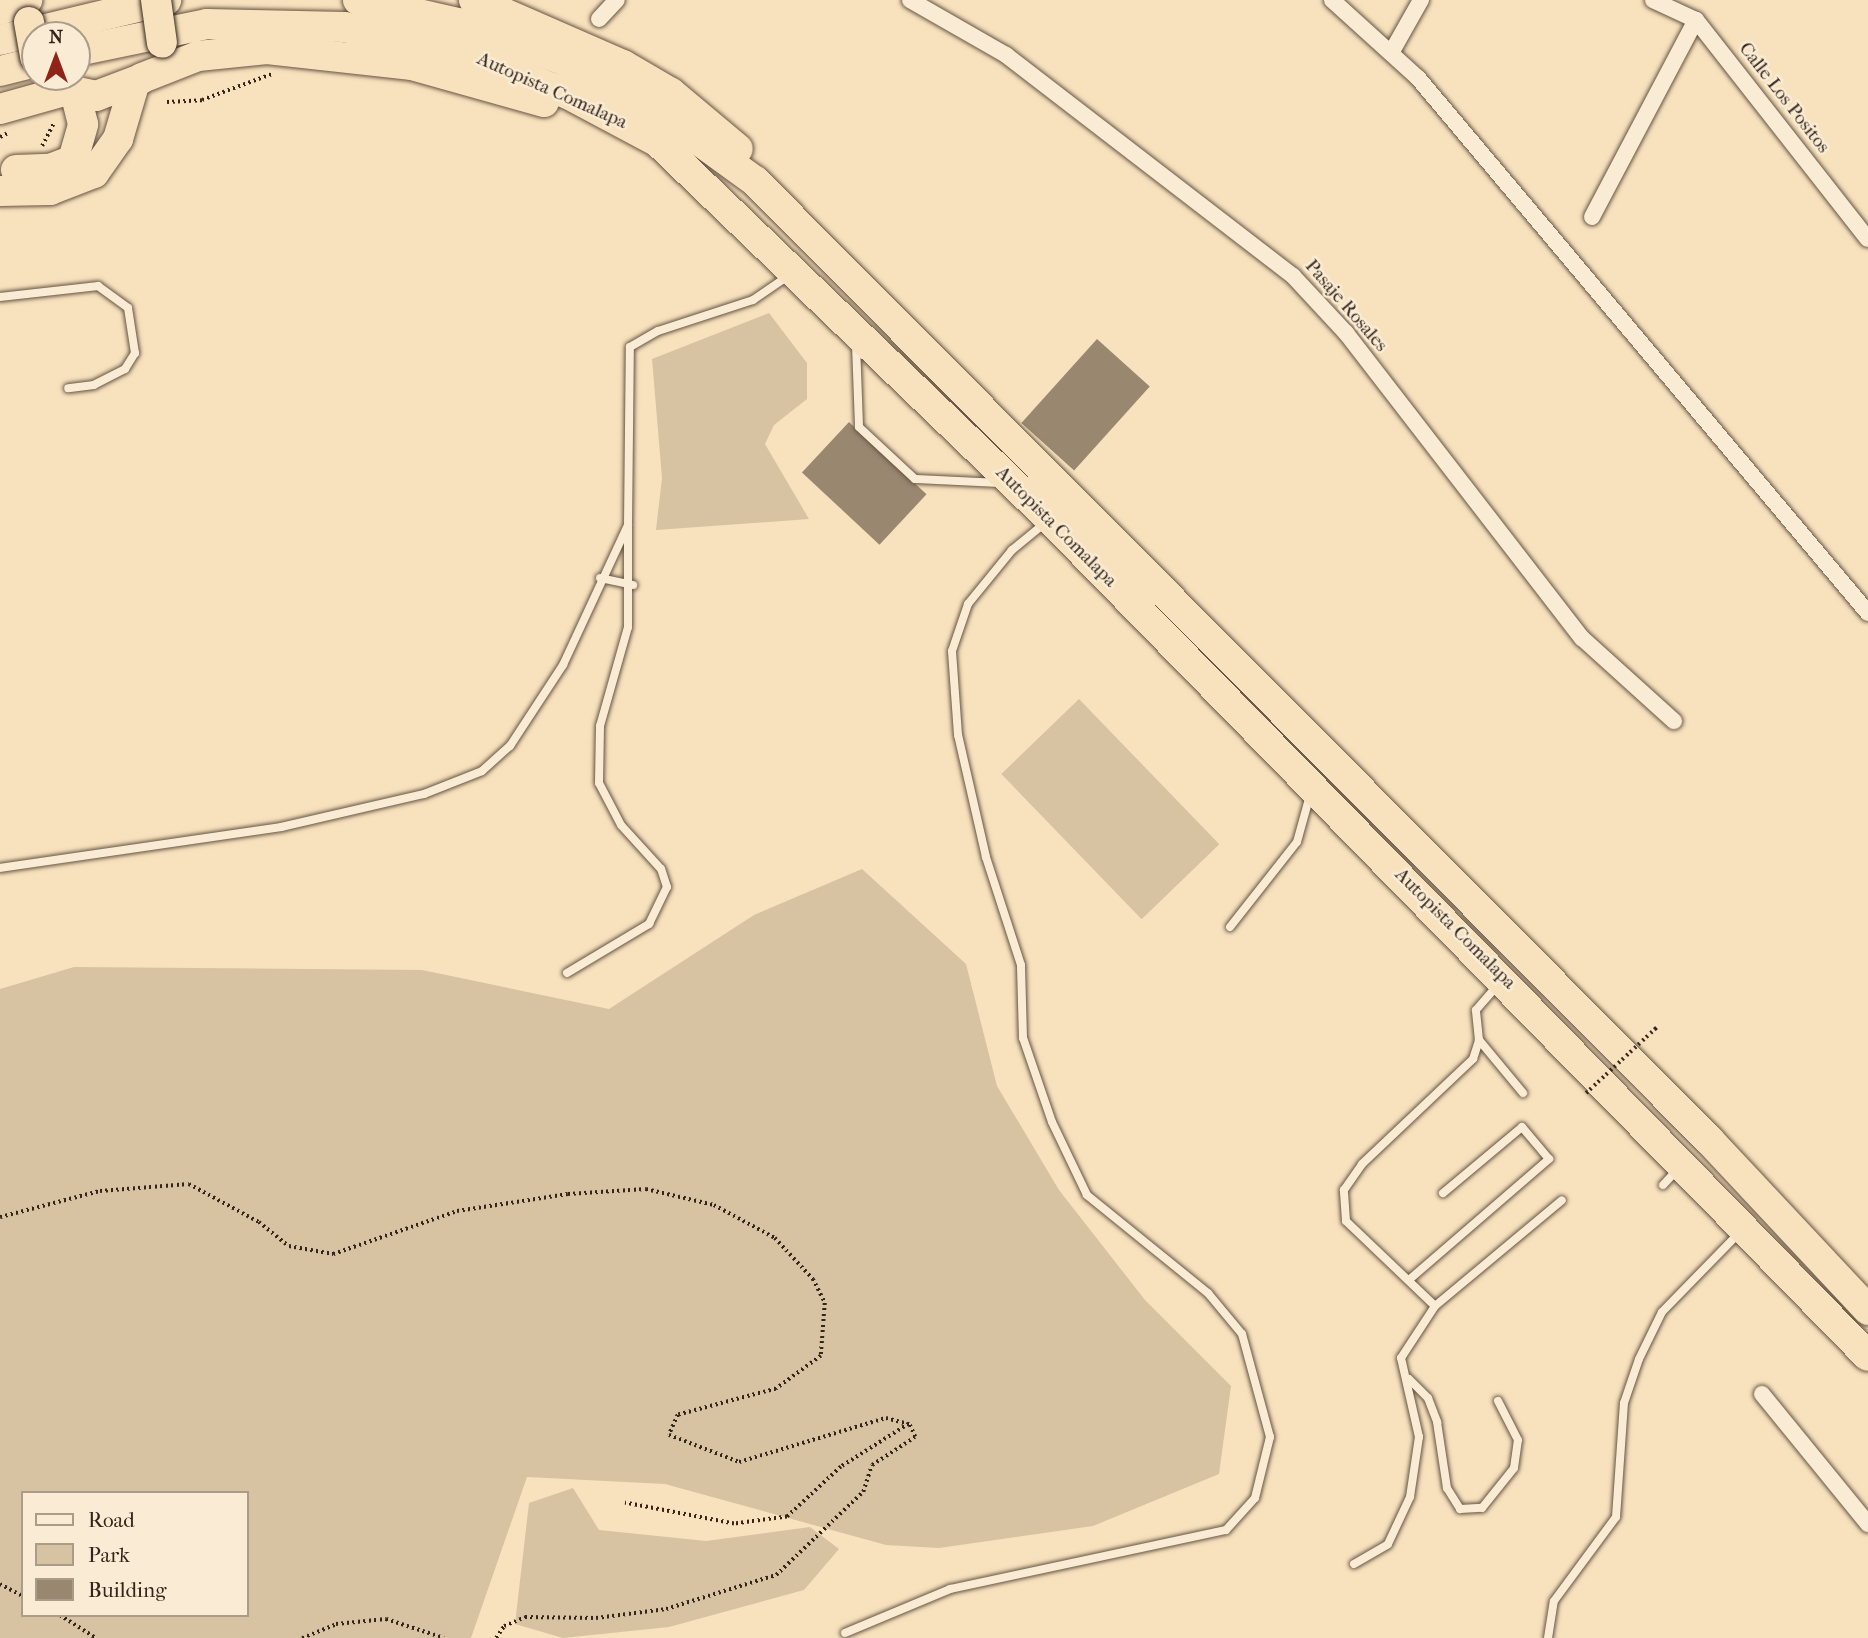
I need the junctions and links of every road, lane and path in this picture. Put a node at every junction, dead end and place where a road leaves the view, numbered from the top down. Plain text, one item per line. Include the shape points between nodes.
1 (156, 0) edge
2 (166, 0) edge
3 (358, 0) edge
4 (474, 0) edge
5 (617, 0) edge
6 (910, 0) edge
7 (1332, 0) edge
8 (1421, 0) edge
9 (1653, 0) edge
10 (31, 7) edge
11 (0, 10) edge
12 (599, 19) dead end
13 (1696, 20) junction
14 (0, 40) edge
15 (91, 48) edge
16 (1391, 53) junction
17 (262, 66) dead end
18 (0, 71) edge
19 (21, 75) edge
20 (138, 81) junction
21 (35, 91) edge
22 (55, 91) edge
23 (59, 91) edge
24 (87, 91) edge
25 (167, 102) dead end
26 (0, 109) edge
27 (66, 130) dead end
28 (0, 171) edge
29 (0, 191) edge
30 (1592, 217) dead end
31 (807, 229) junction
32 (1868, 239) edge
33 (797, 270) junction
34 (0, 297) edge
35 (855, 327) junction
36 (68, 388) dead end
37 (1013, 483) junction
38 (1050, 519) junction
39 (628, 525) junction
40 (600, 578) junction
41 (633, 585) junction
42 (1868, 613) edge
43 (1674, 721) dead end
44 (1312, 785) junction
45 (0, 868) edge
46 (1230, 927) dead end
47 (567, 973) dead end
48 (1503, 978) junction
49 (1658, 1026) dead end
50 (1479, 1041) junction
51 (1523, 1093) dead end
52 (1586, 1093) dead end
53 (1684, 1162) junction
54 (1663, 1185) dead end
55 (1443, 1193) dead end
56 (1562, 1200) dead end
57 (0, 1217) edge
58 (1745, 1225) junction
59 (1410, 1279) junction
60 (1435, 1306) junction
61 (1868, 1310) edge
62 (1868, 1356) edge
63 (1409, 1379) junction
64 (1762, 1394) dead end
65 (1497, 1401) dead end
66 (909, 1423) junction
67 (625, 1503) dead end
68 (1868, 1524) edge
69 (1354, 1564) dead end
70 (0, 1584) edge
71 (21, 1595) edge
72 (63, 1617) edge
73 (845, 1633) dead end
74 (96, 1638) edge
75 (302, 1638) edge
76 (444, 1638) edge
77 (496, 1638) edge
78 (1548, 1638) edge

1 - 20 highway, bridge via 162,43
2 - 14 highway
3 - 31 highway, Autopista Comalapa via 510,39 603,81 755,181
4 - 31 highway via 563,36 671,93 737,148
5 - 12 street
6 - 43 street, Pasaje Rosales via 1006,55 1293,276 1346,333 1582,638
7 - 16 street
8 - 16 street
9 - 13 street, Calle Los Positos
10 - 11 highway
13 - 30 street
13 - 32 street, Calle Los Positos
15 - 33 highway, Autopista Comalapa via 182,28 261,21 344,27 454,50 568,94 659,142
16 - 42 street
17 - 25 path via 275,65 269,78 202,100
18 - 19 highway
20 - 24 highway via 106,96
20 - 29 highway via 118,139 94,173 50,190
20 - 33 highway via 198,56 267,49 412,65 500,89 604,130
21 - 26 highway
22 - 27 path
23 - 28 highway via 83,124 73,160 50,169
31 - 61 highway, Autopista Comalapa via 1709,1140
33 - 35 highway, Autopista Comalapa
33 - 39 lane via 753,300 658,331 630,347
34 - 36 lane via 98,286 128,307 135,353 125,369 94,385
35 - 37 highway, Autopista Comalapa
35 - 37 lane via 859,427 915,479
37 - 38 highway, Autopista Comalapa
38 - 44 highway, Autopista Comalapa
38 - 73 lane via 1012,550 968,604 952,651 958,734 985,858 1021,965 1023,1038 1052,1122 1087,1195 1208,1293 1242,1334 1270,1437 1255,1498 1226,1530 950,1589
39 - 40 lane
39 - 41 lane
40 - 41 lane
40 - 45 lane via 563,665 510,746 482,771 424,794 281,827
41 - 47 lane via 628,627 600,726 599,783 621,825 661,869 667,887 649,924
44 - 46 lane via 1297,842
44 - 48 highway, Autopista Comalapa
48 - 50 lane via 1476,1010
48 - 53 highway, Autopista Comalapa
49 - 52 path, bridge
50 - 51 lane
50 - 59 lane via 1473,1059 1362,1164 1344,1190 1346,1221
53 - 54 lane
53 - 58 highway, Autopista Comalapa
55 - 59 lane via 1522,1127 1549,1159
56 - 60 lane
57 - 66 path via 100,1191 189,1184 250,1216 289,1246 333,1254 457,1211 646,1188 714,1205 775,1238 813,1279 825,1303 821,1356 776,1389 678,1415 669,1435 739,1462 886,1418
58 - 62 highway, Autopista Comalapa
58 - 78 lane via 1662,1312 1639,1359 1624,1403 1616,1517 1554,1601
59 - 60 lane
60 - 63 lane via 1403,1346
63 - 65 lane via 1434,1415 1447,1488 1460,1509 1482,1508 1514,1468 1518,1440
63 - 69 lane via 1419,1437 1410,1497 1388,1544
64 - 68 street
66 - 67 path via 841,1467 787,1517 734,1524
66 - 77 path via 915,1437 872,1465 863,1492 776,1575 666,1609 596,1618 525,1617 504,1626
70 - 71 path
72 - 74 path
75 - 76 path via 336,1624 386,1619

